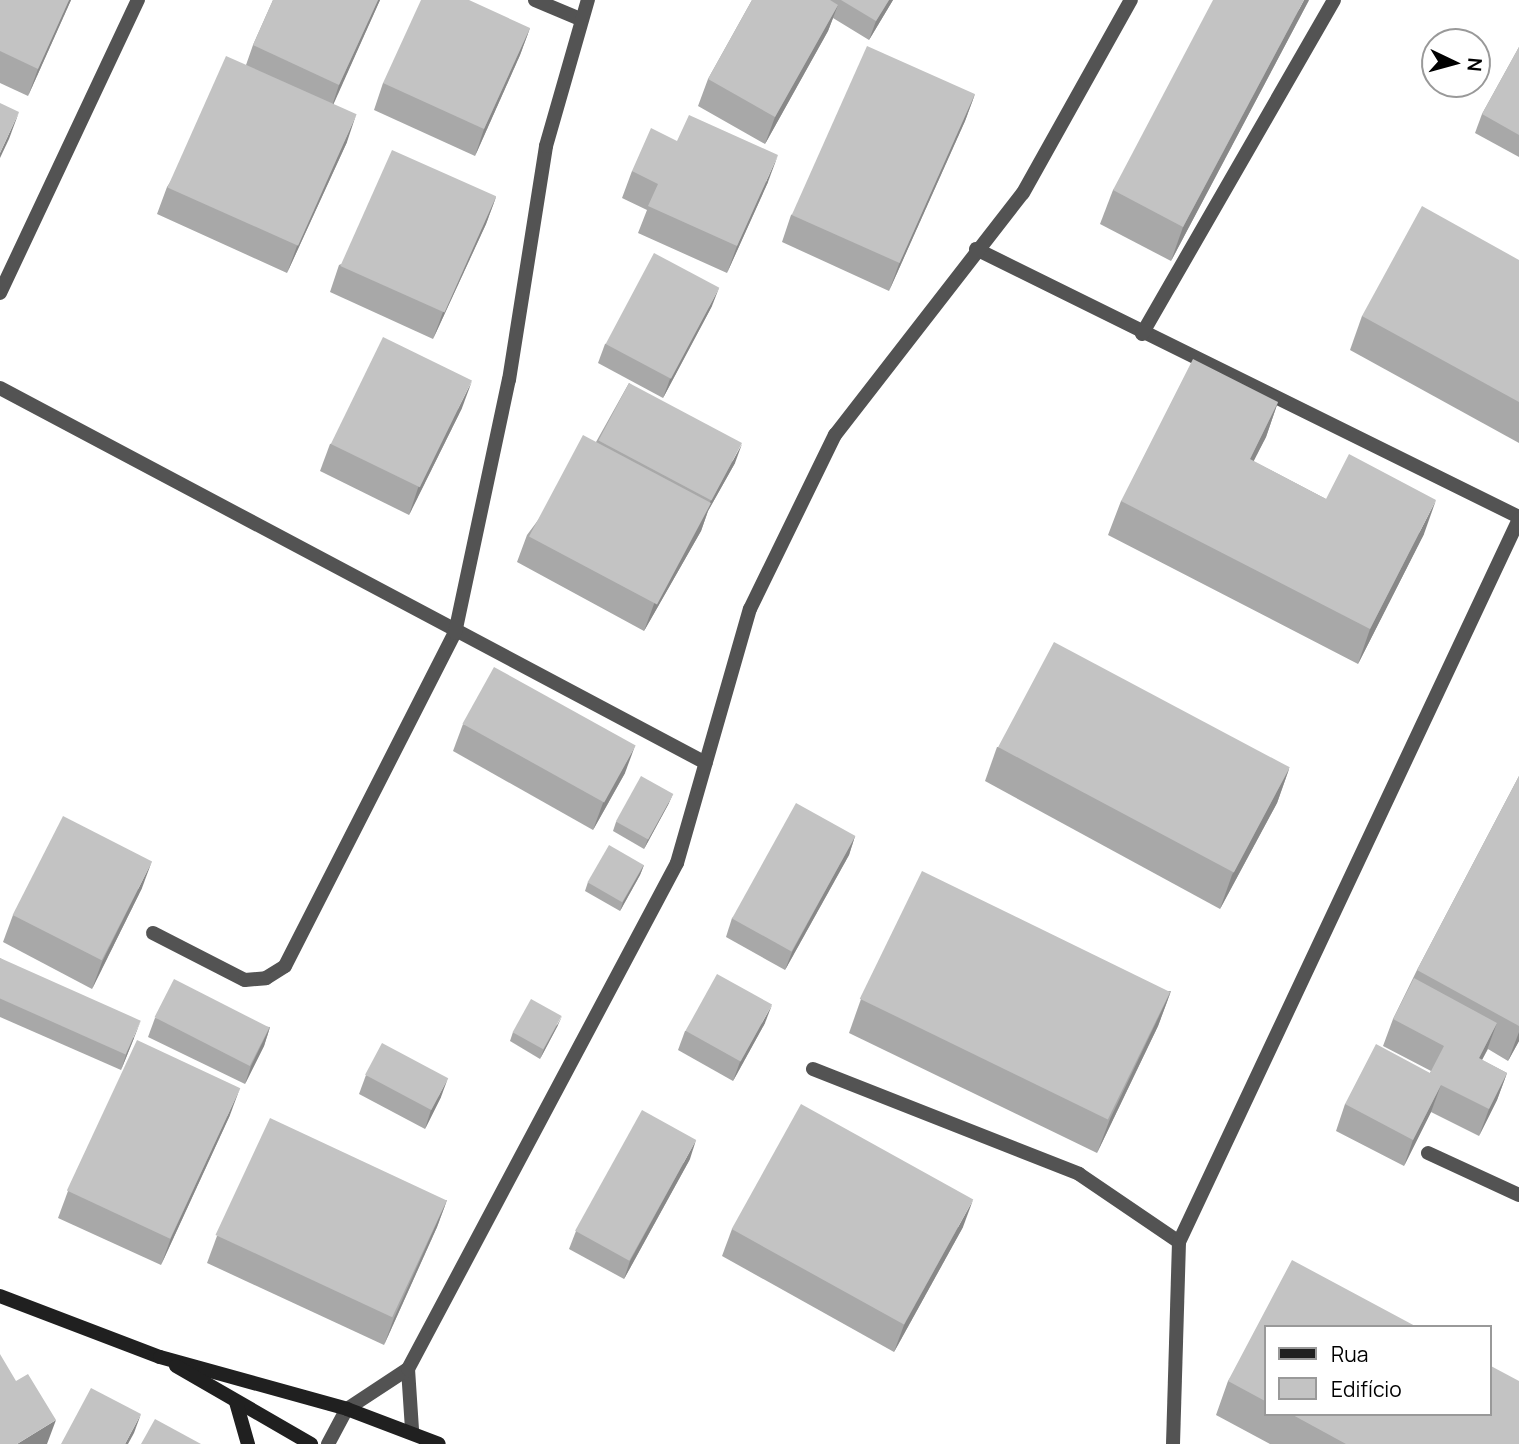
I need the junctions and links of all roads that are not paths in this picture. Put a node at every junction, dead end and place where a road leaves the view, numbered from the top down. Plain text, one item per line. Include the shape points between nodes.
1 (138, 0) edge
2 (535, 0) edge
3 (588, 0) edge
4 (1131, 0) edge
5 (1334, 0) edge
6 (580, 19) junction
7 (976, 249) junction
8 (0, 293) edge
9 (1142, 334) junction
10 (0, 387) edge
11 (1519, 518) edge
12 (455, 633) junction
13 (706, 763) junction
14 (153, 933) dead end
15 (813, 1069) dead end
16 (1428, 1153) dead end
17 (1519, 1195) edge
18 (1180, 1242) junction
19 (0, 1296) edge
20 (160, 1357) junction
21 (408, 1369) junction
22 (236, 1402) junction
23 (347, 1409) junction
24 (412, 1430) junction
25 (248, 1444) edge
26 (311, 1444) edge
27 (328, 1444) edge
28 (404, 1444) edge
29 (439, 1444) edge
30 (1173, 1444) edge

1 - 8 street
2 - 6 street
3 - 6 street
4 - 7 street via 1023,193
5 - 9 street
6 - 12 street via 546,145 509,380
7 - 9 street
7 - 13 street via 835,435 750,609
9 - 11 street
10 - 12 street
11 - 18 street
12 - 13 street
12 - 14 street via 285,966 267,978 245,979
13 - 21 street via 677,863
15 - 18 street via 1079,1174
16 - 17 street
18 - 30 street
19 - 20 main road
20 - 22 main road
20 - 23 main road
21 - 23 street
21 - 24 street
22 - 25 main road
22 - 26 main road
23 - 24 main road
23 - 27 street
24 - 28 street
24 - 29 main road

